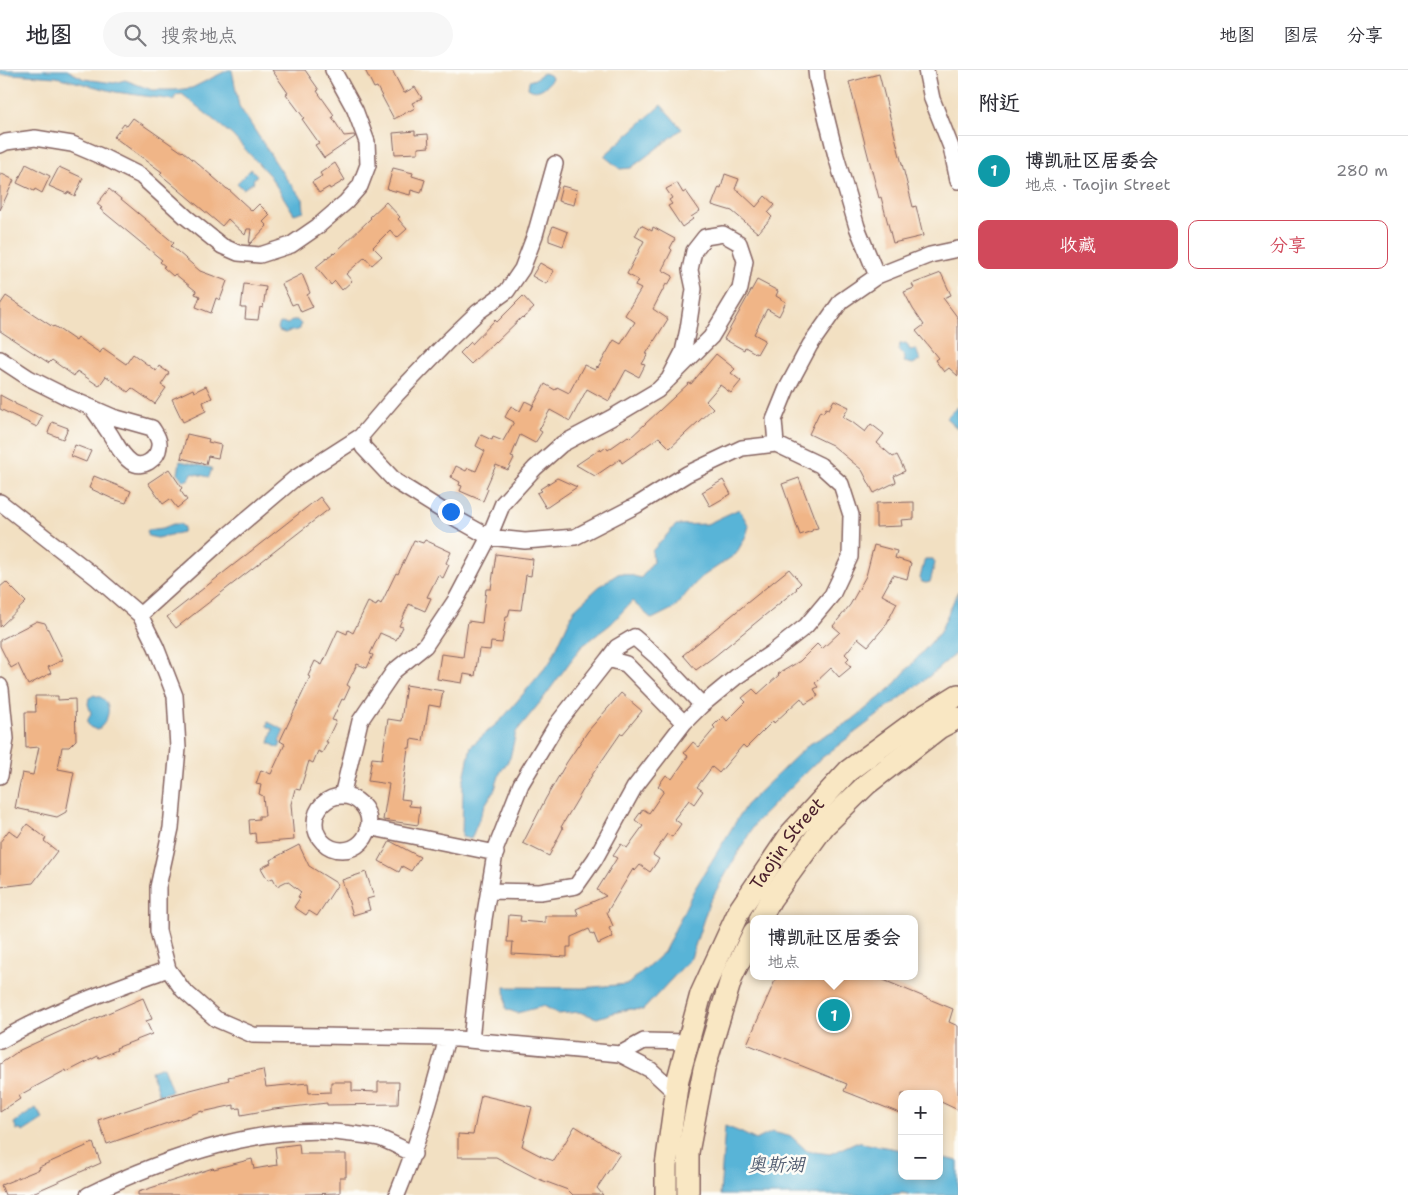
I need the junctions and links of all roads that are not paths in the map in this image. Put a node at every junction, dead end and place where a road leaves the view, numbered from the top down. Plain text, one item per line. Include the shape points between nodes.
1 (333, 70) edge
2 (816, 70) edge
3 (926, 70) edge
4 (0, 145) edge
5 (555, 164) dead end
6 (958, 181) edge
7 (958, 249) edge
8 (877, 276) junction
9 (0, 359) edge
10 (669, 380) junction
11 (92, 408) dead end
12 (361, 436) junction
13 (776, 444) junction
14 (0, 502) edge
15 (489, 537) junction
16 (140, 614) junction
17 (608, 659) junction
18 (0, 686) edge
19 (958, 695) edge
20 (702, 705) junction
21 (958, 718) edge
22 (684, 722) junction
23 (0, 776) edge
24 (342, 796) junction
25 (368, 828) junction
26 (496, 853) junction
27 (489, 891) junction
28 (762, 915) edge
29 (750, 940) edge
30 (168, 969) junction
31 (447, 1038) junction
32 (471, 1040) junction
33 (0, 1041) edge
34 (688, 1042) junction
35 (620, 1054) junction
36 (682, 1063) junction
37 (704, 1070) junction
38 (676, 1093) junction
39 (414, 1154) junction
40 (88, 1195) edge
41 (397, 1195) edge
42 (666, 1195) edge
43 (688, 1195) edge

1 - 4 street via 355,110 367,142 368,165 360,186 346,202 291,246 260,255 238,253 222,246 141,176 72,144 35,138
2 - 8 street via 857,227
3 - 6 street via 932,99 952,147
5 - 12 street via 535,236 522,268 507,290 448,341
7 - 8 street via 930,255
8 - 13 street via 841,301 810,345 774,420
9 - 11 street via 29,378
10 - 10 street via 711,337 740,289 745,260 739,244 723,234 705,237 694,250 690,270 694,289 688,329 683,352
10 - 15 street via 658,390 562,444 503,503
12 - 15 street via 363,447 395,481
12 - 16 street via 294,479
13 - 15 street via 742,448 687,474 637,506 575,537 525,541
13 - 20 street via 820,465 842,484 852,515 850,557 832,595 806,626
14 - 16 street
15 - 24 street via 457,598 425,646 394,671 360,721
16 - 30 street via 175,696 178,748 171,828 158,887 158,931
17 - 20 street via 617,647 634,636
17 - 22 street via 626,664
17 - 26 street via 557,724 521,784
18 - 23 street via 6,739
19 - 34 street, Taojin Street via 848,771 792,832 740,909 701,994
20 - 22 street
21 - 28 street, Taojin Street via 938,728 866,784 824,826
22 - 27 street via 634,788 595,859 576,886 540,892
24 - 25 street via 352,798 365,810
24 - 25 street via 325,802 319,808 315,825 321,840 328,846 345,850 360,842
25 - 26 street
26 - 27 street
27 - 32 street
29 - 37 street via 732,976
30 - 31 street via 184,990 216,1019 253,1035
30 - 33 street via 90,998
31 - 32 street
31 - 39 street
32 - 35 street
34 - 35 street via 644,1041
34 - 36 street, Taojin Street
35 - 38 street via 651,1070
36 - 37 street
36 - 38 street, Taojin Street
37 - 43 street via 688,1152
38 - 42 street, Taojin Street via 666,1166
39 - 40 street via 378,1138 334,1131 285,1132 224,1144 178,1158
39 - 41 street

